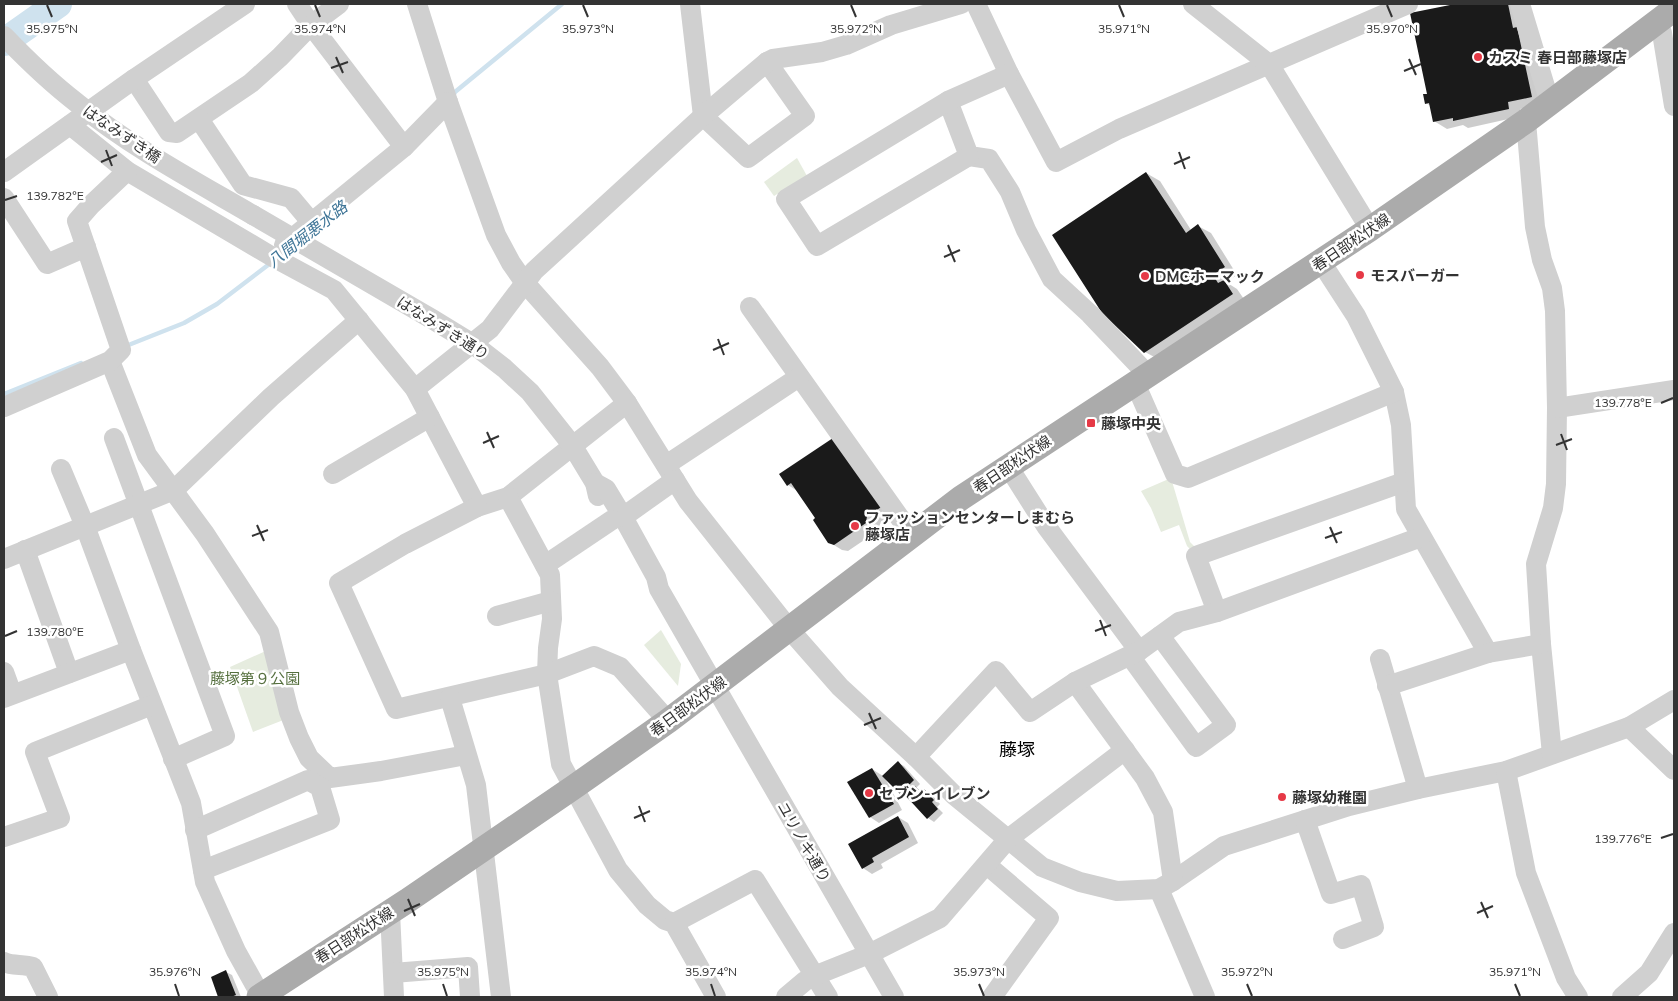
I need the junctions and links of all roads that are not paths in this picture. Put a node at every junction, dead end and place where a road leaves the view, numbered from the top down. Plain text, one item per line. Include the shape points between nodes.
1 (246, 4) edge
2 (297, 4) edge
3 (339, 4) edge
4 (417, 4) edge
5 (690, 4) edge
6 (961, 4) edge
7 (976, 4) edge
8 (1193, 4) edge
9 (1408, 4) edge
10 (1520, 4) edge
11 (1666, 15) edge
12 (311, 25) junction
13 (4, 36) edge
14 (767, 62) junction
15 (1269, 64) junction
16 (1010, 74) junction
17 (134, 79) junction
18 (948, 101) junction
19 (448, 102) junction
20 (1550, 103) junction
21 (1674, 106) edge
22 (703, 116) junction
23 (199, 119) junction
24 (1526, 121) junction
25 (70, 125) junction
26 (404, 147) junction
27 (969, 156) junction
28 (127, 171) junction
29 (4, 172) edge
30 (4, 198) edge
31 (253, 215) joint
32 (312, 223) junction
33 (1370, 229) junction
34 (291, 237) junction
35 (86, 247) junction
36 (276, 258) junction
37 (1321, 262) junction
38 (525, 283) junction
39 (750, 307) dead end
40 (359, 320) junction
41 (472, 344) junction
42 (110, 361) junction
43 (799, 377) junction
44 (1141, 379) junction
45 (415, 389) junction
46 (1674, 390) edge
47 (1394, 392) junction
48 (627, 403) junction
49 (4, 407) edge
50 (1557, 408) junction
51 (430, 417) junction
52 (114, 438) dead end
53 (572, 445) junction
54 (1008, 466) junction
55 (61, 469) dead end
56 (670, 472) junction
57 (334, 474) dead end
58 (1404, 482) junction
59 (174, 490) junction
60 (508, 498) junction
61 (140, 505) junction
62 (477, 507) junction
63 (617, 518) junction
64 (85, 526) junction
65 (912, 535) junction
66 (1422, 537) junction
67 (26, 550) junction
68 (4, 559) edge
69 (545, 565) junction
70 (551, 601) junction
71 (1217, 612) junction
72 (497, 616) dead end
73 (790, 630) junction
74 (1160, 636) junction
75 (1541, 644) junction
76 (131, 650) junction
77 (1134, 653) junction
78 (1488, 653) junction
79 (1380, 659) dead end
80 (4, 672) edge
81 (69, 673) junction
82 (547, 674) junction
83 (1075, 682) junction
84 (715, 686) junction
85 (1387, 686) junction
86 (8, 696) edge
87 (450, 698) junction
88 (1674, 700) edge
89 (152, 705) junction
90 (668, 721) junction
91 (1629, 727) junction
92 (1125, 750) junction
93 (1552, 754) junction
94 (466, 755) junction
95 (916, 757) junction
96 (173, 759) junction
97 (1674, 770) edge
98 (1506, 771) junction
99 (574, 787) junction
100 (1418, 789) junction
101 (1305, 820) junction
102 (195, 830) junction
103 (4, 837) edge
104 (1008, 839) junction
105 (482, 850) junction
106 (987, 865) junction
107 (202, 870) junction
108 (1166, 885) junction
109 (390, 912) junction
110 (674, 922) junction
111 (1674, 933) edge
112 (1343, 939) dead end
113 (1668, 951) edge
114 (869, 954) junction
115 (4, 962) edge
116 (393, 973) junction
117 (814, 976) junction
118 (48, 997) edge
119 (260, 997) edge
120 (394, 997) edge
121 (470, 997) edge
122 (501, 997) edge
123 (716, 997) edge
124 (786, 997) edge
125 (828, 997) edge
126 (894, 997) edge
127 (992, 997) edge
128 (1204, 997) edge
129 (1578, 997) edge
130 (1622, 997) edge

1 - 17 street
2 - 12 street
3 - 12 street
4 - 19 street
5 - 22 street
6 - 14 street via 891,25 822,52
7 - 16 street
8 - 15 street
9 - 15 street
10 - 20 street
11 - 20 main road, 春日部松伏線
11 - 21 street via 1662,33
12 - 23 street via 250,83
12 - 26 street
13 - 31 street, はなみずき橋, bridge via 84,109 156,158
14 - 22 street
14 - 22 street via 805,116 748,158
15 - 16 street via 1119,129 1056,162
15 - 33 street
16 - 18 street
17 - 23 street via 169,132 177,133
17 - 25 street
18 - 27 street
18 - 27 street via 786,199 817,246
19 - 26 street
19 - 38 street via 496,235
20 - 24 main road, 春日部松伏線
22 - 38 street via 534,271
23 - 32 street via 243,185 291,198
24 - 33 main road, 春日部松伏線
24 - 50 street via 1535,227 1552,288
25 - 28 street
25 - 29 street
26 - 32 street
27 - 44 street via 989,159 1010,192 1052,279 1090,314
28 - 35 street via 77,222
28 - 36 street
30 - 35 street via 47,264
31 - 34 street, はなみずき通り
32 - 34 street
33 - 37 main road, 春日部松伏線
34 - 36 street
34 - 41 street, はなみずき通り
35 - 42 street via 122,350
36 - 40 street via 334,290
37 - 44 main road, 春日部松伏線
37 - 47 street via 1356,316
38 - 41 street via 490,329
38 - 48 street via 600,367
39 - 43 street
40 - 45 street
40 - 59 street via 271,397
41 - 45 street
41 - 53 street, はなみずき通り via 530,392
42 - 49 street
42 - 59 street via 147,455
43 - 56 street
43 - 65 street
44 - 47 street via 1175,474 1188,478
44 - 54 main road, 春日部松伏線
45 - 51 street
46 - 50 street
47 - 58 street via 1401,425
48 - 53 street
48 - 56 street
50 - 75 street via 1553,508 1536,564
51 - 57 street
51 - 62 street
52 - 61 street
53 - 60 street
53 - 63 street, はなみずき通り via 595,483 596,492
54 - 65 main road, 春日部松伏線
54 - 77 street
55 - 64 street
56 - 63 street
56 - 73 street via 688,501
58 - 66 street via 1406,509
58 - 71 street via 1196,556
59 - 61 street
59 - 94 street via 269,632 289,712 299,738 309,758 330,778
60 - 62 street
60 - 69 street
61 - 64 street
61 - 96 street via 225,736
62 - 87 street via 339,583 396,709
63 - 69 street
63 - 84 street, はなみずき通り via 644,575 659,589
64 - 67 street
64 - 76 street
65 - 73 main road, 春日部松伏線
66 - 71 street
66 - 78 street
67 - 68 street
67 - 81 street
69 - 70 street via 550,575
70 - 72 street
70 - 82 street
71 - 74 street via 1179,622
73 - 84 main road, 春日部松伏線
73 - 95 street via 840,687
74 - 77 street
74 - 77 street via 1226,725 1196,747
75 - 78 street
75 - 93 street
76 - 81 street
76 - 89 street
77 - 83 street
78 - 85 street
79 - 85 street
80 - 86 street
81 - 86 street
82 - 87 street
82 - 90 street via 594,656 620,667
82 - 99 street via 561,764
83 - 92 street
83 - 95 street via 1030,712 996,671
84 - 90 main road, 春日部松伏線
84 - 114 street, ユリノキ通り
85 - 100 street
87 - 94 street
88 - 91 street
89 - 96 street
89 - 103 street via 35,752 60,818
90 - 99 main road, 春日部松伏線
91 - 93 street
91 - 97 street
92 - 104 street
92 - 108 street via 1163,812
93 - 98 street
94 - 105 street via 476,786
95 - 104 street via 954,795
96 - 102 street via 190,803
98 - 100 street
98 - 129 street via 1526,873 1566,978
99 - 105 main road, 春日部松伏線
99 - 110 street via 618,870 648,905 665,920
100 - 101 street
101 - 108 street via 1224,846
101 - 112 street via 1331,894 1361,885 1372,919 1374,927
102 - 107 street
102 - 107 street via 308,780 320,787 330,820
104 - 106 street
104 - 108 street via 1042,867 1080,882 1117,891
105 - 109 main road, 春日部松伏線
105 - 122 street
106 - 114 street via 940,918
106 - 127 street via 1049,918
107 - 119 street via 236,952
108 - 128 street
109 - 116 street
109 - 119 main road, 春日部松伏線
110 - 117 street via 755,880
110 - 123 street
111 - 113 street
113 - 130 street
114 - 117 street
114 - 126 street, ユリノキ通り
115 - 118 street via 33,967
116 - 120 street
116 - 121 street via 468,967
117 - 124 street
117 - 125 street

